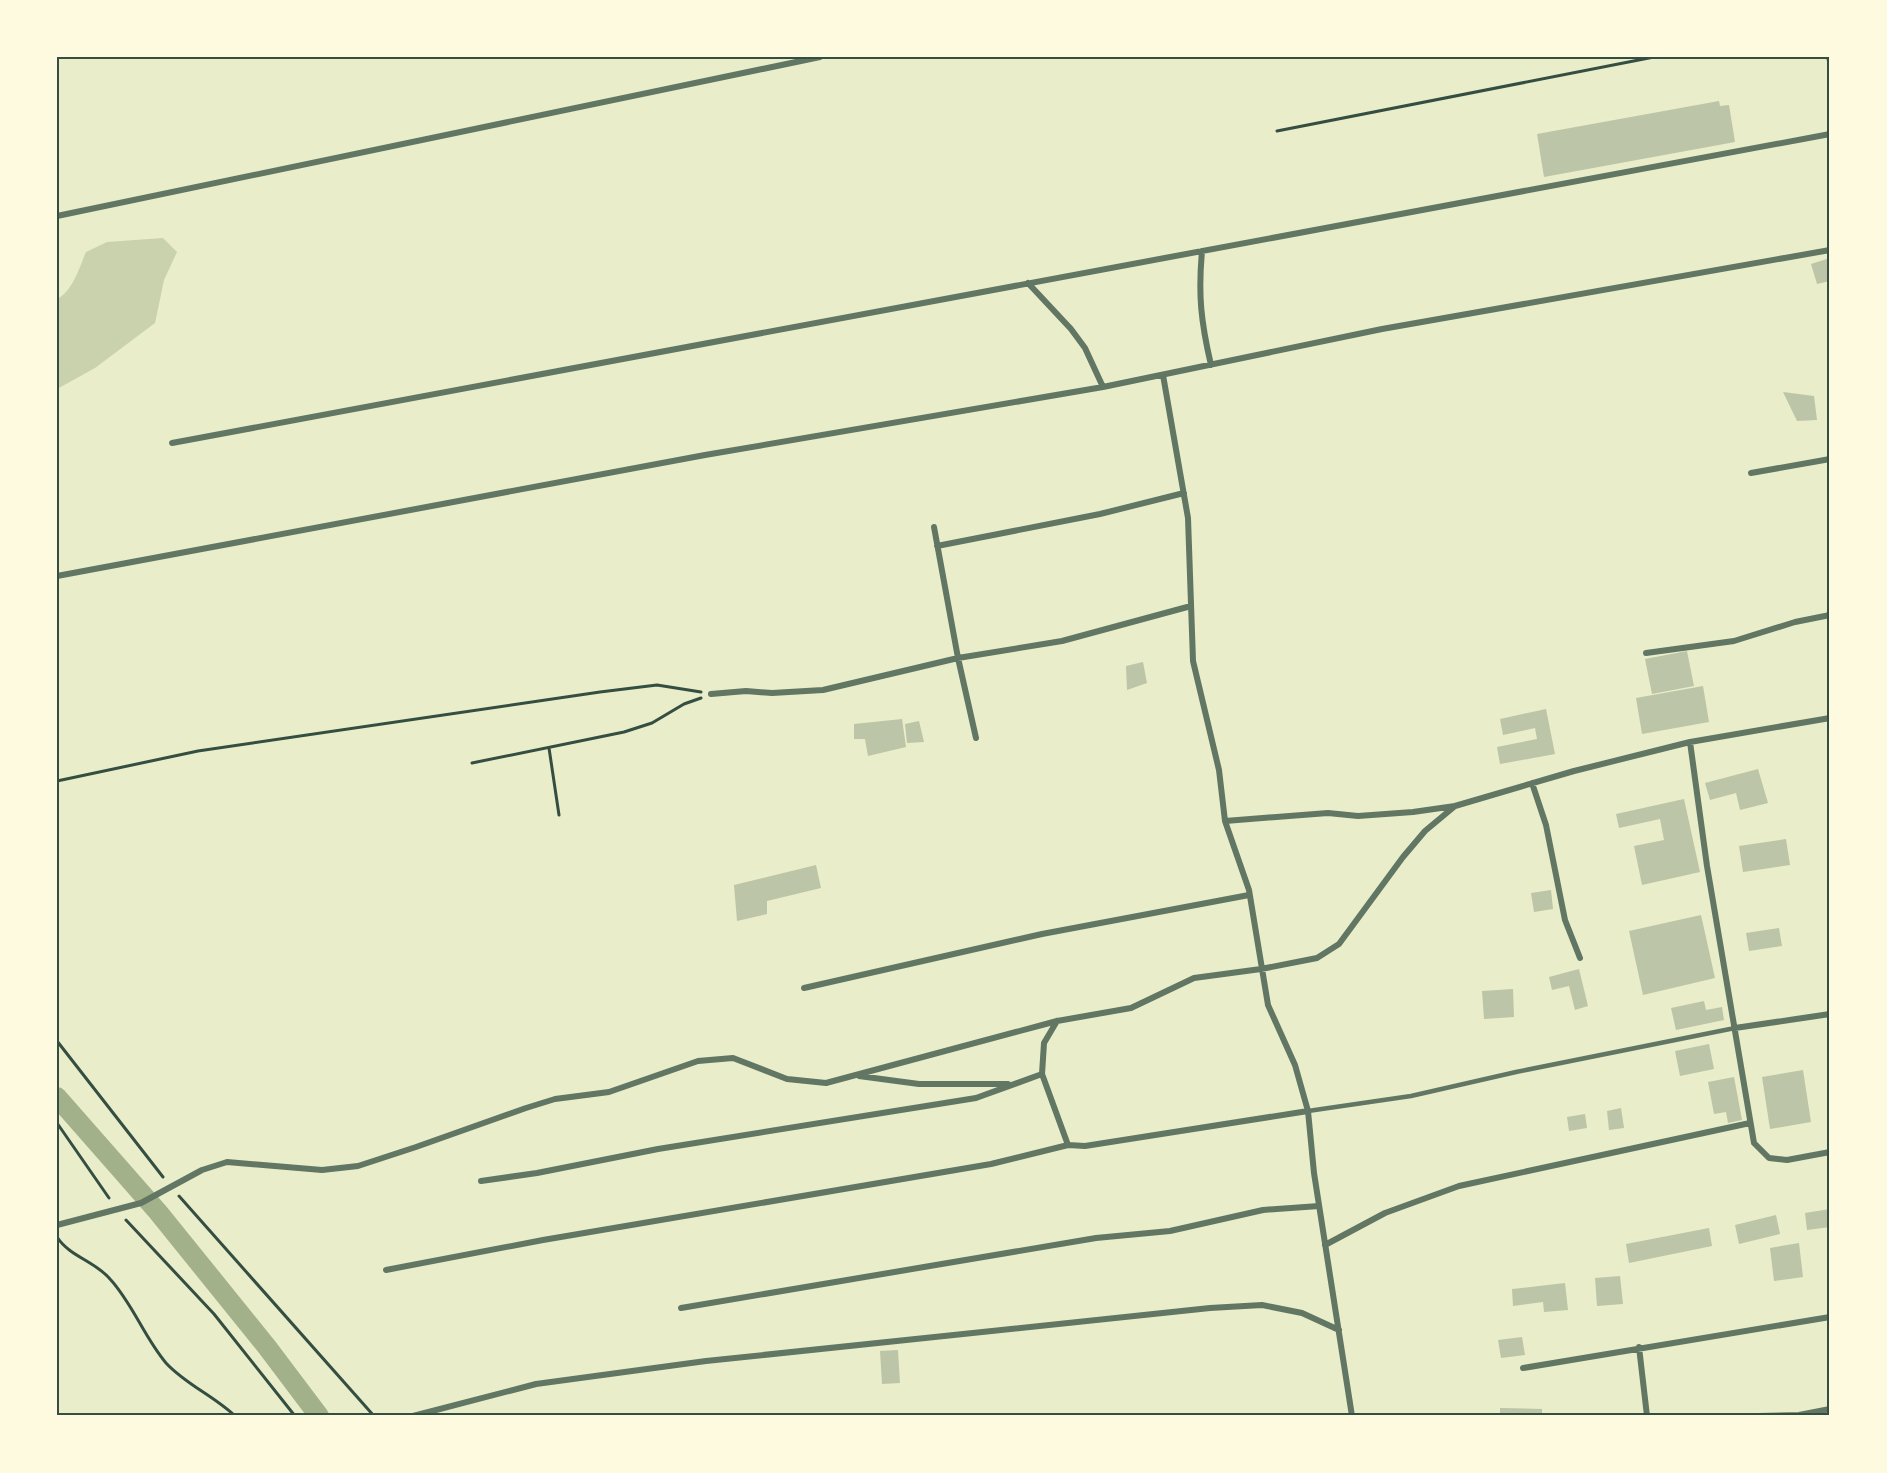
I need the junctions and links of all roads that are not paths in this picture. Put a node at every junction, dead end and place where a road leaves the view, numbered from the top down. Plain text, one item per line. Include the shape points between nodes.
1 (820, 57) edge
2 (1829, 57) edge
3 (1830, 61) edge
4 (1830, 134) edge
5 (57, 216) edge
6 (1830, 250) edge
7 (1202, 251) junction
8 (1028, 283) junction
9 (1211, 365) junction
10 (1163, 375) junction
11 (1103, 387) junction
12 (172, 443) dead end
13 (1830, 459) edge
14 (1751, 473) dead end
15 (1184, 493) junction
16 (934, 527) dead end
17 (937, 546) junction
18 (57, 576) edge
19 (1191, 606) junction
20 (1830, 615) edge
21 (1646, 653) dead end
22 (958, 658) junction
23 (711, 694) road end
24 (1830, 718) edge
25 (976, 738) dead end
26 (1690, 742) junction
27 (1532, 783) junction
28 (1455, 806) junction
29 (1225, 821) junction
30 (1249, 895) junction
31 (1580, 958) dead end
32 (1262, 969) junction
33 (804, 988) dead end
34 (1830, 1014) edge
35 (1057, 1021) junction
36 (1735, 1028) junction
37 (1042, 1074) junction
38 (856, 1075) junction
39 (1014, 1084) junction
40 (1308, 1111) junction
41 (1750, 1123) junction
42 (1068, 1145) junction
43 (1830, 1152) edge
44 (481, 1181) dead end
45 (1319, 1206) junction
46 (57, 1225) edge
47 (1325, 1245) junction
48 (386, 1270) dead end
49 (681, 1308) dead end
50 (1830, 1317) edge
51 (1339, 1330) junction
52 (1639, 1347) junction
53 (1523, 1368) dead end
54 (1830, 1408) edge
55 (413, 1416) edge
56 (1352, 1416) edge
57 (1647, 1416) edge
58 (1758, 1416) edge

1 - 5 street
2 - 3 street
4 - 7 street
6 - 9 street via 1383,329
7 - 8 street
7 - 9 street via 1202,322
8 - 11 street via 1085,348
8 - 12 street
9 - 10 street
10 - 11 street
10 - 15 street
11 - 18 street via 705,455
13 - 14 street
15 - 17 street
15 - 19 street
16 - 17 street
17 - 22 street
19 - 22 street via 1062,641
19 - 29 street via 1193,661 1219,770
20 - 21 street via 1734,641
22 - 23 street via 822,690
22 - 25 street
24 - 26 street
26 - 27 street
26 - 36 street
27 - 28 street
27 - 31 street via 1546,825 1565,920
28 - 29 street via 1391,814 1328,813
28 - 32 street via 1425,831 1403,857 1339,944 1317,958
29 - 30 street
30 - 32 street
30 - 33 street via 1031,937
32 - 35 street via 1194,978 1131,1008
32 - 40 street via 1268,1005 1296,1065
34 - 36 street
35 - 37 street via 1044,1043
35 - 38 street
36 - 40 lane via 1411,1096
36 - 41 street
37 - 39 street
37 - 42 street
38 - 39 street via 919,1084
38 - 46 street via 826,1083 787,1079 733,1058 698,1061 609,1092 526,1108 358,1166 284,1169 227,1162 202,1170 141,1203
39 - 44 street via 976,1098
40 - 42 street via 1085,1146
40 - 45 street
41 - 43 street via 1754,1143 1769,1158 1787,1160
41 - 47 street via 1460,1186 1386,1213
42 - 48 street via 991,1164
45 - 47 street
45 - 49 street via 1263,1210 1170,1231 1096,1238
47 - 51 street
50 - 52 street
51 - 55 street via 1302,1313 1262,1305 1210,1308 706,1360 547,1382
51 - 56 street
52 - 53 street
52 - 57 street
54 - 58 street via 1799,1415

